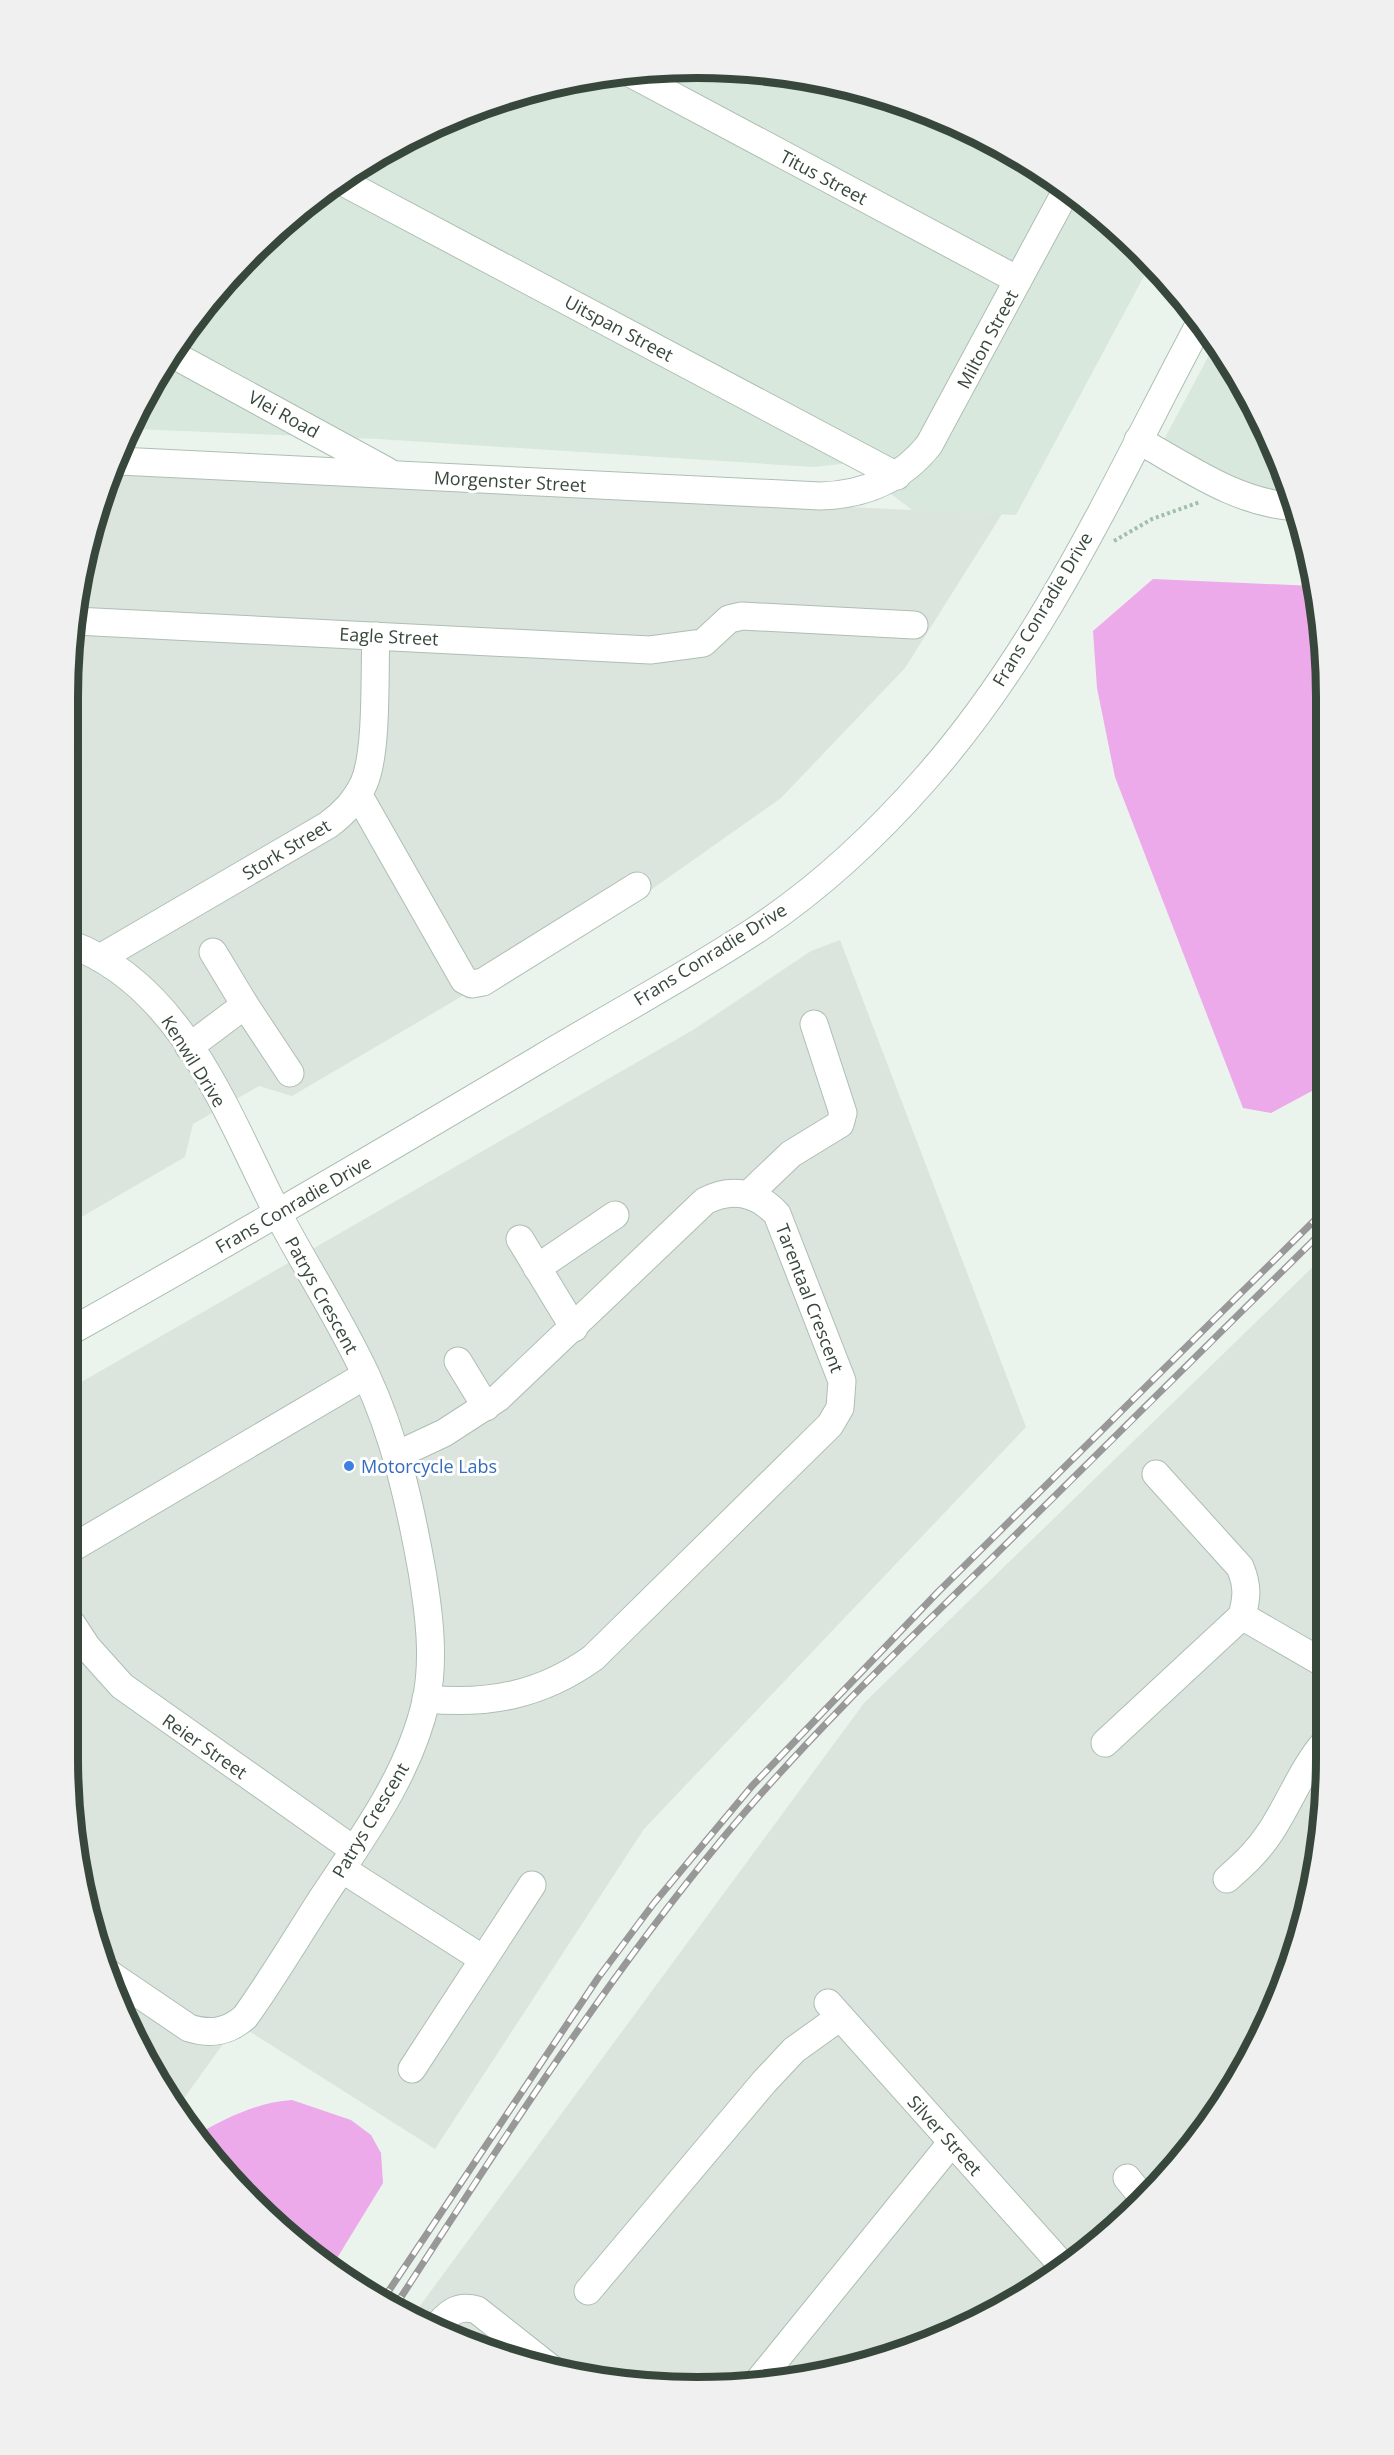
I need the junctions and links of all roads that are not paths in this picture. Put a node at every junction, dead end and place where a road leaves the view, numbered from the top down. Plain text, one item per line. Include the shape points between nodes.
1 (644, 80) edge
2 (349, 185) edge
3 (1062, 198) edge
4 (1018, 280) junction
5 (1196, 331) edge
6 (179, 358) edge
7 (1138, 440) junction
8 (125, 461) edge
9 (395, 475) junction
10 (897, 476) junction
11 (1285, 505) edge
12 (82, 621) edge
13 (914, 625) dead end
14 (376, 636) junction
15 (358, 794) junction
16 (637, 886) dead end
17 (78, 948) edge
18 (213, 952) dead end
19 (100, 958) junction
20 (245, 1005) junction
21 (814, 1024) dead end
22 (189, 1047) junction
23 (290, 1073) dead end
24 (749, 1194) junction
25 (279, 1215) junction
26 (615, 1215) dead end
27 (520, 1239) dead end
28 (537, 1268) junction
29 (78, 1327) edge
30 (574, 1328) junction
31 (458, 1361) dead end
32 (366, 1375) junction
33 (486, 1407) junction
34 (397, 1455) junction
35 (1156, 1474) dead end
36 (78, 1544) edge
37 (1242, 1616) junction
38 (78, 1633) edge
39 (1316, 1659) edge
40 (426, 1699) junction
41 (1105, 1743) dead end
42 (1316, 1753) edge
43 (348, 1860) junction
44 (1227, 1879) dead end
45 (532, 1885) dead end
46 (483, 1959) junction
47 (122, 1988) edge
48 (412, 2069) dead end
49 (952, 2142) junction
50 (1127, 2178) dead end
51 (1138, 2192) edge
52 (1058, 2261) edge
53 (588, 2290) dead end
54 (442, 2322) edge
55 (534, 2355) edge
56 (765, 2373) edge

1 - 4 street, Titus Street
2 - 10 street, Uitspan Street
3 - 4 street, Milton Street
4 - 10 street, Milton Street via 933,438
5 - 7 street, Frans Conradie Drive
6 - 9 street, Vlei Road
7 - 11 street via 1219,487 1254,501
7 - 25 street, Frans Conradie Drive via 1026,643 968,727 926,778 851,856 761,927
8 - 9 street, Morgenster Street
9 - 10 street, Morgenster Street via 820,496 860,492
12 - 14 street, Eagle Street
13 - 14 street, Eagle Street via 742,616 729,619 703,643 650,650
14 - 15 street, Stork Street via 370,759
15 - 16 street via 464,980 472,984 483,982
15 - 19 street, Stork Street via 328,825
17 - 19 street, Kenwil Drive
18 - 20 street
19 - 22 street, Kenwil Drive via 122,971 159,1006
20 - 22 street
20 - 23 street
21 - 24 street via 843,1113 840,1124 791,1154
22 - 25 street, Kenwil Drive
24 - 30 street via 726,1193 705,1201
24 - 40 street, Tarentaal Crescent via 769,1206 782,1224 842,1381 836,1417 610,1643 574,1671 534,1691 493,1701
25 - 29 street, Frans Conradie Drive
25 - 32 street, Patrys Crescent
26 - 28 street
27 - 28 street
28 - 30 street
30 - 33 street via 524,1377
31 - 33 street
32 - 34 street, Patrys Crescent
32 - 36 street, Patrys Crescent
33 - 34 street
34 - 40 street, Patrys Crescent via 429,1620
35 - 37 street via 1240,1567 1248,1594
37 - 39 street
37 - 41 street
38 - 43 street, Reier Street via 122,1686
40 - 43 street, Patrys Crescent via 407,1760
42 - 44 street via 1272,1830
43 - 46 street, Reier Street
43 - 47 street, Patrys Crescent via 251,2009 229,2028 209,2033 189,2028
45 - 46 street
46 - 48 street
49 - 52 street, Silver Street
49 - 53 street, Silver Street via 834,2010 764,2082
49 - 56 street
50 - 51 street
54 - 55 street via 452,2310 469,2307

